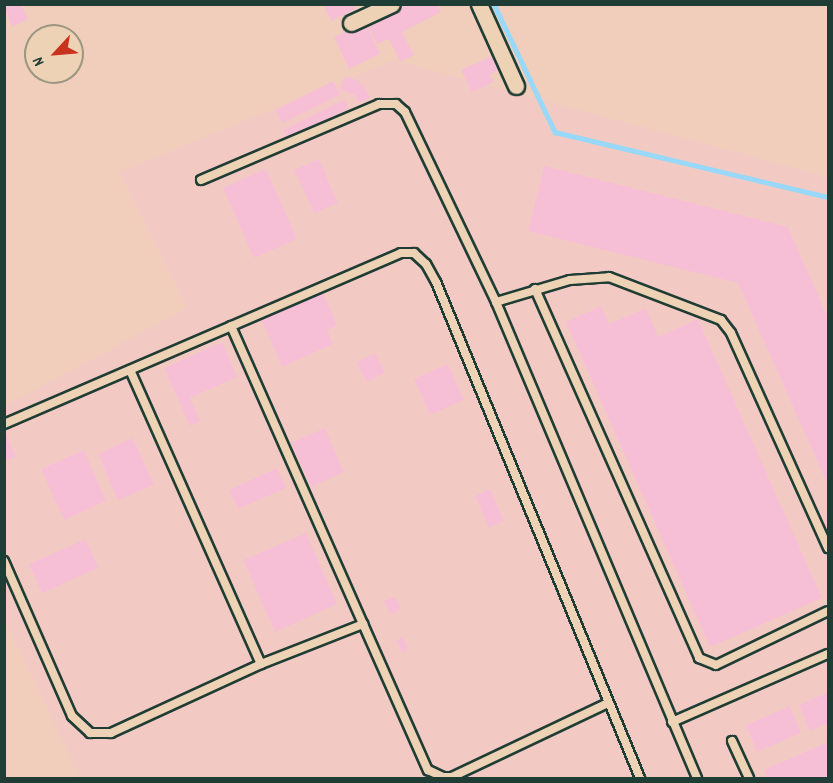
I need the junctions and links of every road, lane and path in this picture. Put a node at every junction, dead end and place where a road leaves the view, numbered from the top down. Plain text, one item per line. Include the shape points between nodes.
1 (392, 4) edge
2 (479, 4) edge
3 (351, 23) dead end
4 (516, 86) dead end
5 (201, 180) dead end
6 (535, 289) junction
7 (496, 302) junction
8 (231, 326) junction
9 (130, 370) junction
10 (4, 424) edge
11 (828, 548) edge
12 (4, 561) edge
13 (828, 611) edge
14 (363, 624) junction
15 (828, 654) edge
16 (261, 664) junction
17 (608, 704) junction
18 (672, 722) junction
19 (732, 741) dead end
20 (640, 778) edge
21 (697, 778) edge
22 (749, 778) edge

1 - 3 street
2 - 4 street
5 - 7 lane via 379,104 396,104 405,112
6 - 7 lane
6 - 11 lane via 591,276 609,277 721,320 731,333
6 - 13 lane via 699,658 716,665
7 - 18 lane
8 - 9 lane
8 - 14 lane
8 - 17 lane via 401,253 421,257 436,282
9 - 10 lane
9 - 16 lane
12 - 16 lane via 72,716 90,734 111,733
14 - 16 lane
14 - 17 lane via 422,764 443,777
15 - 18 lane
17 - 20 lane
18 - 21 lane
19 - 22 lane

